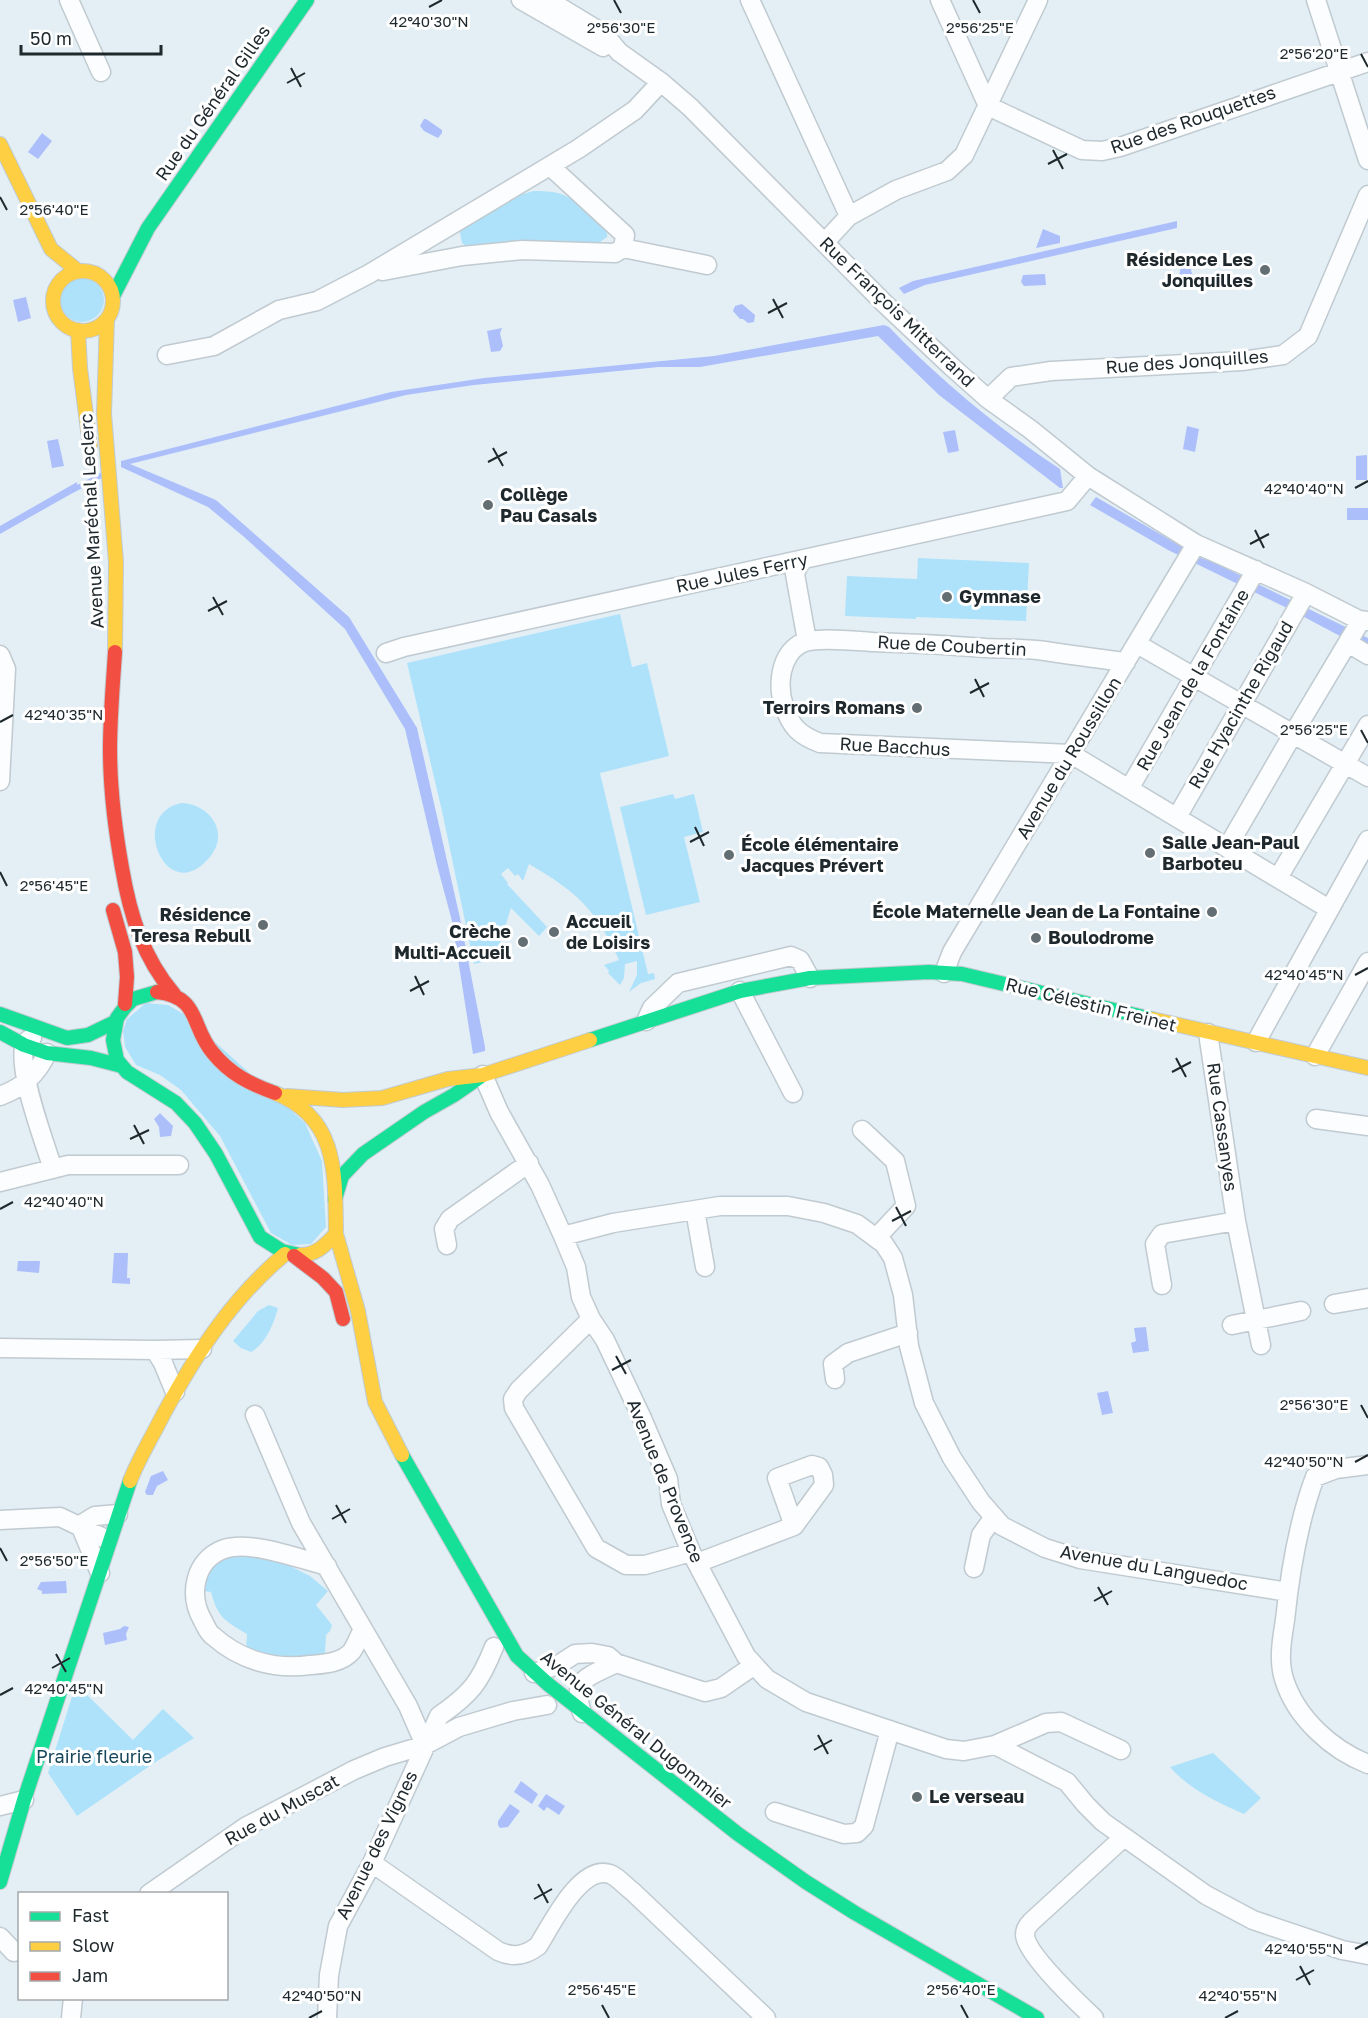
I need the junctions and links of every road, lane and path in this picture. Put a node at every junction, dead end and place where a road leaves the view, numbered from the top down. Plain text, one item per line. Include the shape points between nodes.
1 (69, 0) edge
2 (307, 0) edge
3 (521, 0) edge
4 (548, 0) edge
5 (750, 0) edge
6 (940, 0) edge
7 (1038, 0) edge
8 (1316, 0) edge
9 (619, 52) junction
10 (1368, 62) edge
11 (1339, 71) junction
12 (101, 72) dead end
13 (661, 82) junction
14 (988, 106) junction
15 (0, 144) edge
16 (1368, 160) edge
17 (550, 166) junction
18 (0, 171) edge
19 (1368, 195) edge
20 (849, 216) junction
21 (148, 228) junction
22 (27, 230) dead end
23 (825, 242) junction
24 (623, 248) junction
25 (116, 257) dead end
26 (707, 265) dead end
27 (78, 271) junction
28 (369, 274) junction
29 (113, 296) junction
30 (107, 319) junction
31 (78, 330) junction
32 (167, 355) dead end
33 (987, 399) junction
34 (91, 458) dead end
35 (1088, 476) junction
36 (1197, 544) junction
37 (805, 559) junction
38 (1256, 570) junction
39 (102, 573) dead end
40 (1306, 593) junction
41 (102, 602) dead end
42 (1364, 621) edge
43 (807, 641) junction
44 (1348, 643) junction
45 (1137, 644) junction
46 (386, 653) dead end
47 (0, 655) edge
48 (1368, 656) edge
49 (1126, 662) junction
50 (1194, 677) junction
51 (1242, 704) junction
52 (97, 713) dead end
53 (1368, 725) edge
54 (1293, 734) junction
55 (96, 746) dead end
56 (1071, 754) junction
57 (1345, 764) junction
58 (1368, 777) edge
59 (0, 781) edge
60 (1129, 789) junction
61 (1177, 818) junction
62 (1368, 840) edge
63 (1227, 848) junction
64 (1278, 878) junction
65 (110, 897) dead end
66 (1329, 909) junction
67 (1368, 962) edge
68 (953, 974) junction
69 (810, 978) junction
70 (740, 991) junction
71 (174, 994) junction
72 (125, 1004) junction
73 (0, 1014) edge
74 (646, 1021) junction
75 (115, 1022) junction
76 (0, 1032) edge
77 (1208, 1033) junction
78 (55, 1034) junction
79 (1256, 1042) junction
80 (24, 1045) junction
81 (47, 1053) junction
82 (1315, 1056) junction
83 (118, 1065) junction
84 (1368, 1068) edge
85 (483, 1075) junction
86 (27, 1082) junction
87 (793, 1093) dead end
88 (0, 1095) edge
89 (286, 1096) junction
90 (1316, 1119) dead end
91 (1368, 1126) edge
92 (862, 1130) dead end
93 (529, 1163) junction
94 (179, 1166) dead end
95 (53, 1169) junction
96 (0, 1182) edge
97 (335, 1199) junction
98 (695, 1210) junction
99 (1236, 1221) junction
100 (336, 1234) junction
101 (563, 1236) junction
102 (876, 1238) junction
103 (447, 1245) dead end
104 (261, 1255) junction
105 (289, 1255) junction
106 (705, 1267) dead end
107 (1162, 1285) dead end
108 (1368, 1298) edge
109 (1334, 1304) dead end
110 (1301, 1311) dead end
111 (591, 1319) junction
112 (1255, 1320) junction
113 (1232, 1325) dead end
114 (347, 1332) dead end
115 (908, 1333) junction
116 (1261, 1345) dead end
117 (0, 1348) edge
118 (202, 1349) junction
119 (159, 1357) junction
120 (188, 1369) junction
121 (835, 1379) dead end
122 (175, 1392) junction
123 (255, 1415) dead end
124 (1368, 1465) edge
125 (118, 1514) junction
126 (994, 1517) junction
127 (0, 1520) edge
128 (80, 1525) junction
129 (794, 1526) dead end
130 (108, 1540) junction
131 (694, 1557) junction
132 (327, 1566) junction
133 (974, 1568) dead end
134 (100, 1573) junction
135 (1288, 1592) junction
136 (362, 1630) junction
137 (491, 1642) joint
138 (616, 1663) junction
139 (505, 1665) dead end
140 (753, 1666) junction
141 (534, 1673) junction
142 (531, 1692) dead end
143 (551, 1708) joint
144 (582, 1713) junction
145 (890, 1730) junction
146 (426, 1745) junction
147 (995, 1745) junction
148 (1121, 1750) dead end
149 (1368, 1764) edge
150 (24, 1800) junction
151 (0, 1806) edge
152 (775, 1812) dead end
153 (0, 1815) edge
154 (19, 1818) junction
155 (700, 1822) dead end
156 (0, 1828) edge
157 (1124, 1837) junction
158 (10, 1846) junction
159 (372, 1863) junction
160 (0, 1882) edge
161 (150, 1892) edge
162 (0, 1937) edge
163 (11, 1954) edge
164 (1368, 1955) edge
165 (73, 2000) edge
166 (71, 2018) edge
167 (327, 2018) edge
168 (766, 2018) edge
169 (1010, 2018) edge
170 (1037, 2018) edge
171 (1094, 2018) edge

1 - 12 street
2 - 21 main road, Rue du Général Gilles
3 - 9 street, Rue François Mitterrand via 600,46
4 - 9 street, Rue François Mitterrand via 604,34
5 - 20 street
6 - 14 street
7 - 14 street
8 - 11 street
9 - 13 street, Rue François Mitterrand
10 - 11 street, Rue des Rouquettes
11 - 14 street, Rue des Rouquettes via 1102,151 1082,150
11 - 16 street
13 - 17 street via 635,110
13 - 23 street, Rue François Mitterrand
14 - 20 street via 964,155 947,171 896,190
15 - 27 main road via 51,249
17 - 24 street via 625,235
17 - 28 street
18 - 22 main road
19 - 33 street, Rue des Jonquilles via 1308,336 1283,355 1242,361 1051,371 1011,377
20 - 23 street
21 - 25 main road, Rue du Général Gilles
21 - 29 main road, Rue du Général Gilles
23 - 33 street, Rue François Mitterrand
24 - 26 street
24 - 28 street via 615,253 522,250 462,256
27 - 29 main road via 98,269
27 - 31 main road via 58,276 54,294 54,310 63,323
28 - 32 street via 317,301 279,310 214,346
29 - 30 main road
30 - 31 main road via 97,328
30 - 71 main road, Avenue Maréchal Leclerc via 102,385 117,584 111,782 117,843 138,935 161,982
31 - 34 main road, Avenue Maréchal Leclerc
33 - 35 street, Rue François Mitterrand
35 - 36 street, Rue François Mitterrand
35 - 37 street, Rue Jules Ferry via 1067,501
36 - 38 street, Rue François Mitterrand
36 - 45 street, Avenue du Roussillon
37 - 43 street via 796,569 795,580
37 - 46 street, Rue Jules Ferry
38 - 40 street, Rue François Mitterrand
38 - 50 street, Rue Jean de la Fontaine
39 - 41 main road, Avenue Maréchal Leclerc
40 - 42 street, Rue François Mitterrand
40 - 51 street, Rue Hyacinthe Rigaud
42 - 44 street
43 - 49 street, Rue de Coubertin via 1044,651
43 - 56 street, Rue Bacchus via 786,661 780,679 787,715 803,737 820,743
44 - 48 street
44 - 54 street
45 - 49 street, Avenue du Roussillon
45 - 50 street
47 - 59 street via 6,669
49 - 56 street, Avenue du Roussillon
50 - 51 street
50 - 60 street, Rue Jean de la Fontaine
51 - 54 street
51 - 61 street, Rue Hyacinthe Rigaud
52 - 55 main road
53 - 57 street
54 - 57 street
54 - 63 street
56 - 60 street
56 - 68 street, Avenue du Roussillon via 952,952
57 - 58 street
57 - 64 street
60 - 61 street
61 - 63 street
62 - 66 street
63 - 64 street
64 - 66 street
65 - 72 main road via 124,952
66 - 79 street
67 - 82 street
68 - 69 main road, Rue Célestin Freinet
68 - 77 main road, Rue Célestin Freinet
69 - 70 main road, Rue Célestin Freinet
69 - 74 street via 800,960 791,956 678,983 652,1008
70 - 74 main road, Rue Célestin Freinet
70 - 87 street
71 - 72 main road via 144,994
71 - 89 main road, Avenue Maréchal Leclerc via 183,999 209,1048 229,1070 249,1083
72 - 75 main road
73 - 78 main road
74 - 85 main road, Rue Célestin Freinet
75 - 78 main road via 87,1035 68,1038
75 - 83 main road via 113,1050
76 - 80 main road
77 - 79 main road, Rue Célestin Freinet
77 - 99 street, Rue Cassanyes
78 - 80 street via 35,1037
79 - 82 main road, Rue Célestin Freinet
80 - 81 main road
80 - 86 street
81 - 83 main road
81 - 86 street
82 - 84 main road, Rue Célestin Freinet
83 - 104 main road via 176,1103 199,1127
85 - 89 main road, Rue Célestin Freinet via 448,1079 382,1098
85 - 93 street, Avenue de Provence
85 - 97 main road, Rue Célestin Freinet via 363,1154 342,1176
86 - 88 street
86 - 95 street
89 - 97 main road, Avenue Général Dugommier via 311,1114 322,1132 331,1153
90 - 91 street
92 - 102 street via 895,1161 906,1206
93 - 101 street, Avenue de Provence
93 - 103 street via 450,1219 444,1229
94 - 95 street via 68,1165
95 - 96 street
97 - 100 main road, Avenue Général Dugommier
98 - 101 street, Avenue du Languedoc via 613,1223
98 - 102 street, Avenue du Languedoc via 789,1206 824,1212 857,1224
98 - 106 street
99 - 107 street via 1162,1234 1155,1244
99 - 112 street, Rue Cassanyes
100 - 105 main road via 322,1248 307,1255
100 - 141 main road, Avenue Général Dugommier via 358,1311 375,1402 503,1633 517,1656
101 - 111 street, Avenue de Provence
102 - 115 street, Avenue du Languedoc via 893,1258
104 - 105 main road
104 - 105 main road via 274,1249
104 - 118 main road
105 - 114 main road via 336,1292
108 - 109 street
110 - 112 street
111 - 131 street, Avenue de Provence via 605,1340 668,1479 671,1504
111 - 131 street via 519,1390 513,1399 514,1408 596,1548 626,1565
112 - 113 street
112 - 116 street, Rue Cassanyes
115 - 121 street via 839,1358 833,1364
115 - 126 street, Avenue du Languedoc via 924,1402 952,1458
117 - 119 street
118 - 119 street
118 - 120 main road
119 - 120 street
119 - 122 street
120 - 122 main road
122 - 125 main road via 133,1473
123 - 132 street via 301,1523
124 - 135 street via 1315,1477 1305,1504
125 - 128 street via 95,1516
125 - 130 main road
126 - 133 street via 981,1536
126 - 135 street, Avenue du Languedoc via 1002,1526 1045,1548 1080,1559
127 - 128 street via 60,1517
128 - 130 street
128 - 134 street
129 - 131 street
130 - 134 main road
131 - 140 street, Avenue de Provence
132 - 136 street
132 - 136 street via 261,1549 225,1549 207,1558 197,1575 195,1595 199,1614 210,1635 235,1653 266,1665 332,1663 351,1652
134 - 150 main road
135 - 149 street via 1280,1657 1284,1679 1295,1702 1323,1738
136 - 146 street via 408,1706
137 - 139 main road
137 - 146 street, Avenue des Vignes via 482,1676 461,1701 439,1716
138 - 140 street via 705,1692 721,1688
138 - 141 street via 608,1656 575,1654
138 - 144 street via 591,1674 580,1686 576,1697
140 - 145 street, Avenue de Provence via 806,1702
141 - 144 main road, Avenue Général Dugommier
142 - 143 main road, Avenue Général Dugommier
143 - 146 street via 513,1711 459,1727
144 - 170 main road, Avenue Général Dugommier via 828,1897
145 - 147 street, Avenue de Provence via 946,1749 964,1751
145 - 152 street via 864,1826 857,1833 844,1834
146 - 159 street, Avenue des Vignes
146 - 161 street, Rue du Muscat via 354,1770 257,1821
147 - 148 street, Avenue de Provence via 1046,1723 1061,1722
147 - 157 street via 1067,1782 1102,1822
150 - 151 street
150 - 154 main road
153 - 154 street
154 - 158 main road
155 - 169 main road, Avenue Général Dugommier via 818,1906
156 - 158 street
157 - 164 street via 1206,1895 1254,1920
157 - 171 street via 1031,1922 1024,1933 1029,1946 1069,1995
158 - 160 main road
159 - 167 street, Avenue des Vignes via 338,1926 329,1975
159 - 168 street via 507,1955 520,1955 538,1946 577,1886 600,1873 609,1874 632,1891
162 - 163 street
165 - 166 street

